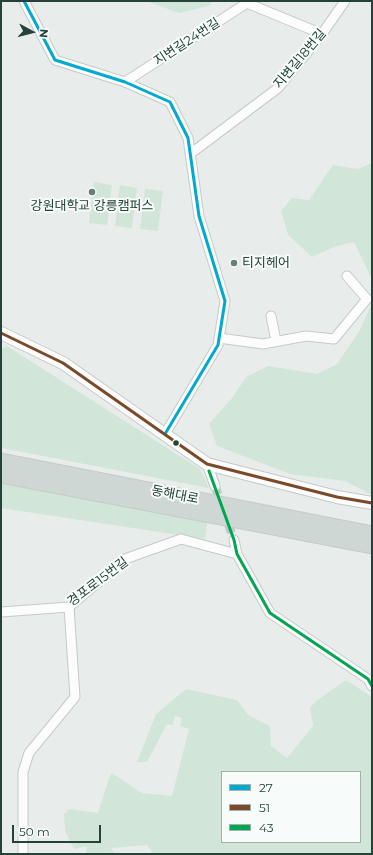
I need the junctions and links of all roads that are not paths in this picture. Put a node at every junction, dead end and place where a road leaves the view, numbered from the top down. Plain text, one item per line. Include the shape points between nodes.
1 (24, 1) edge
2 (345, 1) edge
3 (247, 2) edge
4 (322, 34) junction
5 (126, 82) junction
6 (190, 154) junction
7 (347, 276) dead end
8 (271, 316) dead end
9 (3, 336) edge
10 (219, 338) junction
11 (276, 341) junction
12 (165, 434) junction
13 (1, 461) edge
14 (207, 464) junction
15 (1, 475) edge
16 (215, 486) tunnel mouth
17 (372, 503) edge
18 (372, 534) edge
19 (234, 540) tunnel mouth
20 (372, 546) edge
21 (238, 554) junction
22 (69, 607) junction
23 (1, 612) edge
24 (372, 686) edge
25 (23, 854) edge

1 - 5 street via 55,60
2 - 4 street, 지변길18번길
3 - 4 street
3 - 5 street, 지변길24번길
4 - 6 street, 지변길18번길 via 278,88
5 - 6 street via 170,102 188,138
6 - 10 street via 199,216 225,301
7 - 11 street via 367,299 334,339 306,336
8 - 11 street
9 - 12 street via 63,363
10 - 11 street via 262,344
10 - 12 street via 218,345
12 - 14 street
13 - 18 main road, 동해대로
14 - 16 street
14 - 17 street via 337,497
15 - 20 main road, 동해대로
19 - 21 street
21 - 22 street, 경포로15번길 via 181,539 125,559
21 - 24 street via 270,613 368,679
22 - 23 street, 경포로15번길
22 - 25 street via 75,698 29,753 23,772

